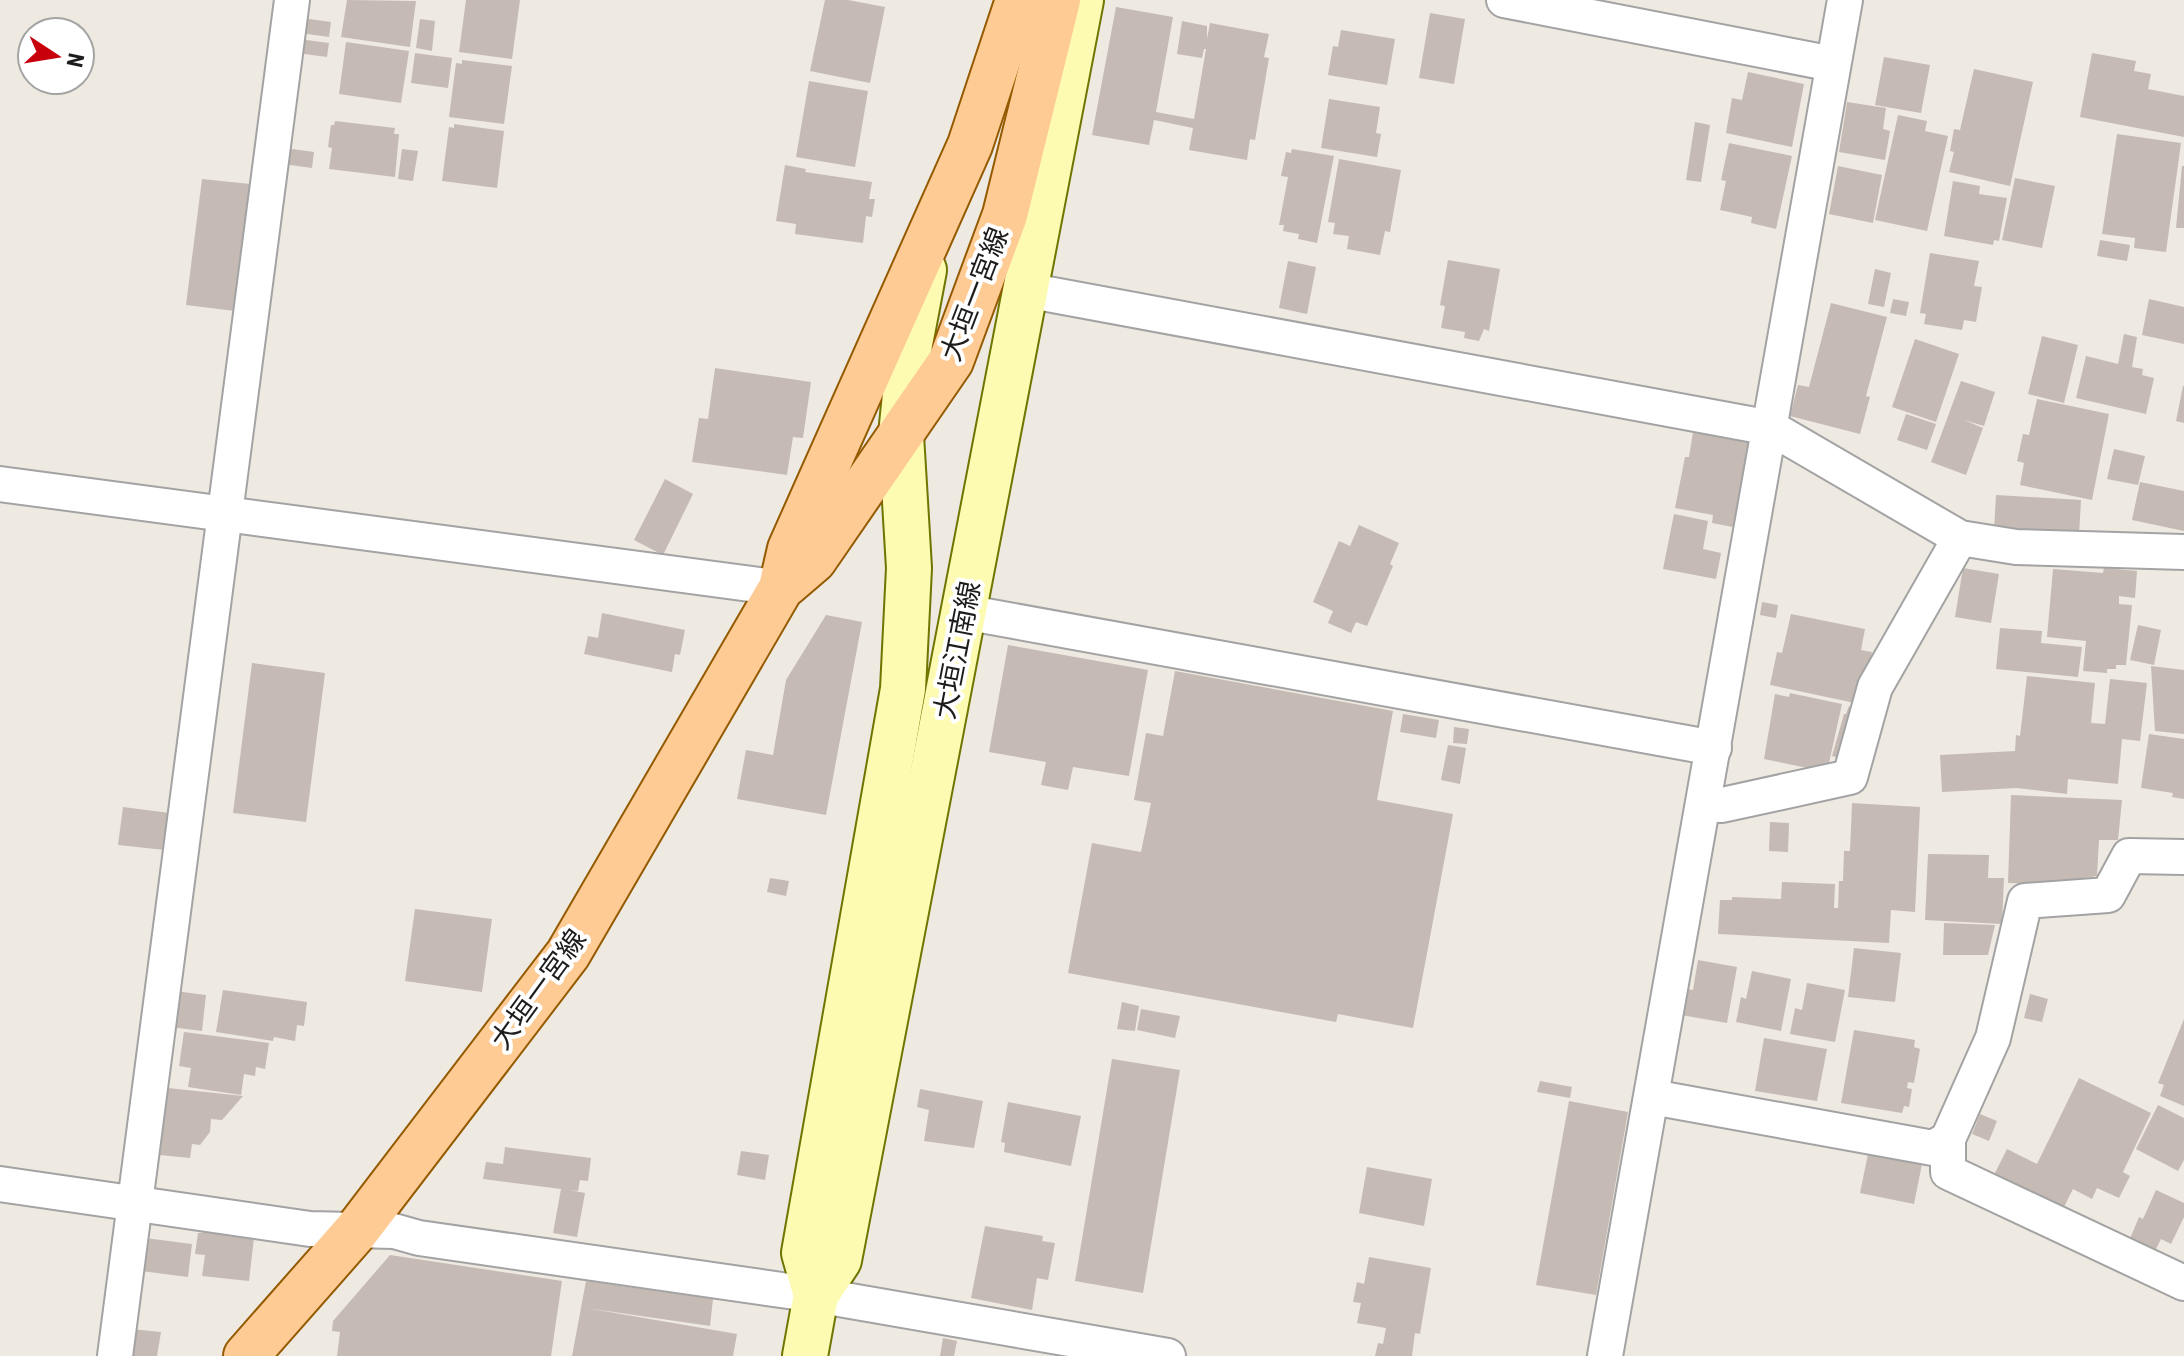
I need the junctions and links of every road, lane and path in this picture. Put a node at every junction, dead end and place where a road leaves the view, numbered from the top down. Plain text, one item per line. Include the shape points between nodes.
1 (292, 0) edge
2 (1018, 0) edge
3 (1058, 0) edge
4 (1081, 0) edge
5 (1504, 0) edge
6 (1845, 0) edge
7 (1833, 64) junction
8 (931, 232) junction
9 (1026, 290) junction
10 (1771, 428) junction
11 (901, 435) junction
12 (0, 484) edge
13 (226, 514) junction
14 (1960, 538) junction
15 (2184, 552) edge
16 (781, 588) junction
17 (964, 612) junction
18 (1714, 748) junction
19 (1704, 804) junction
20 (2184, 857) edge
21 (1652, 1097) junction
22 (1948, 1139) junction
23 (0, 1184) edge
24 (133, 1202) junction
25 (357, 1230) junction
26 (2184, 1283) edge
27 (816, 1295) junction
28 (115, 1356) edge
29 (246, 1356) edge
30 (805, 1356) edge
31 (1168, 1356) edge
32 (1605, 1356) edge

1 - 13 street
2 - 8 main road, 大垣一宮線 via 970,145
3 - 11 main road, 大垣一宮線 via 1005,215 951,361
4 - 9 main road, 大垣江南線
5 - 7 street
6 - 7 street
7 - 10 street
8 - 11 main road, 大垣江南線 via 910,344
8 - 16 main road, 大垣一宮線 via 790,549
9 - 10 street
9 - 17 main road, 大垣江南線
10 - 14 street
10 - 18 street
11 - 16 main road, 大垣一宮線 via 814,560
11 - 27 main road, 大垣江南線 via 909,568 903,689 804,1253
12 - 13 street
13 - 16 street
13 - 24 street
14 - 15 street via 2016,547
14 - 19 street via 1875,687 1850,777 1722,805
16 - 25 main road, 大垣一宮線 via 568,954
17 - 18 street
17 - 27 main road, 大垣江南線 via 839,1260
18 - 19 street
19 - 21 street
20 - 22 street via 2129,856 2108,895 2025,901 1993,1038
21 - 22 street via 1933,1148
21 - 32 street
22 - 26 street via 1948,1172
23 - 24 street
24 - 25 street via 310,1229
24 - 28 street
25 - 27 street via 394,1231
25 - 29 main road, 大垣一宮線
27 - 30 main road, 大垣江南線
27 - 31 street

